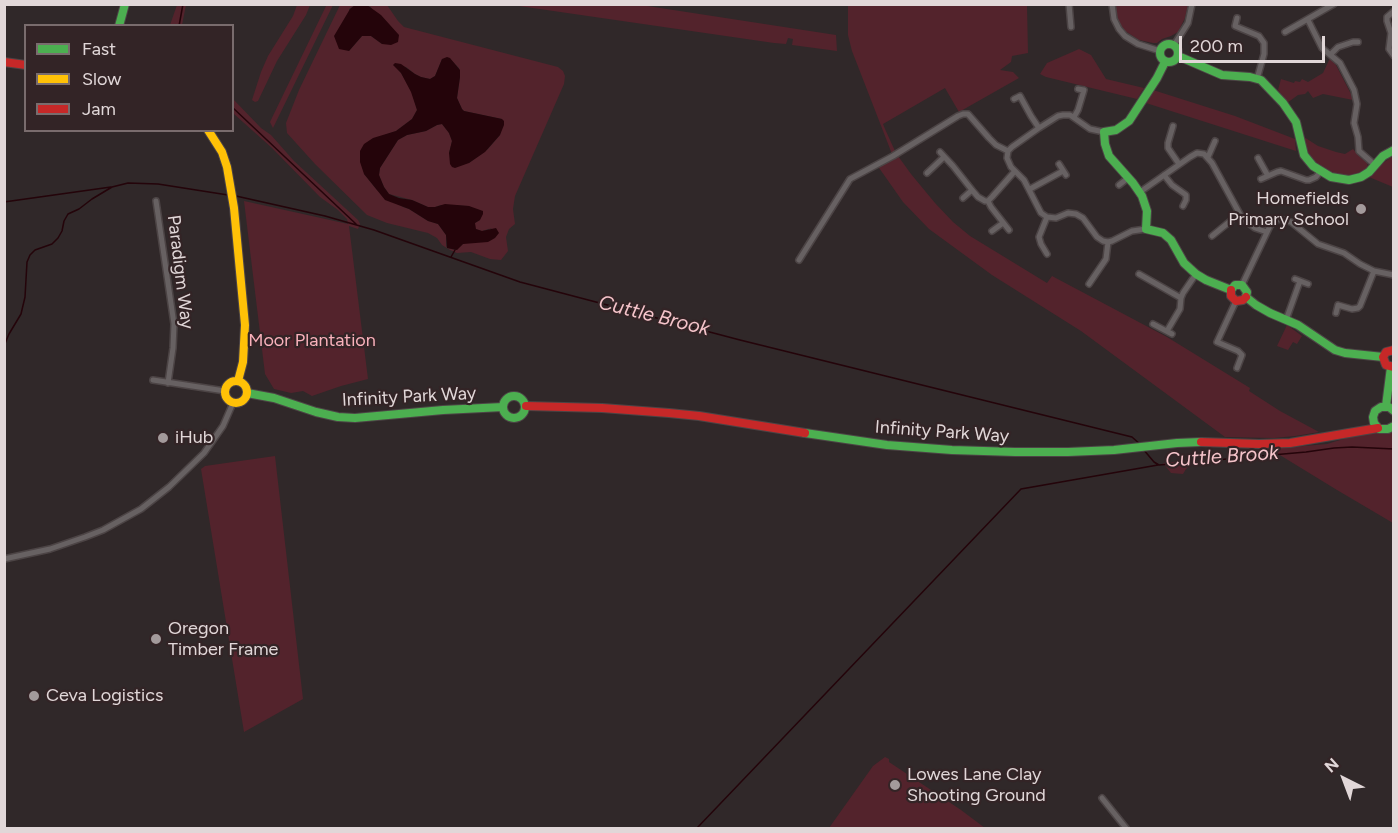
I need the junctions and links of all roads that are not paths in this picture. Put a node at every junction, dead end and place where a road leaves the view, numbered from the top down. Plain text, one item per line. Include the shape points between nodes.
1 (125, 4) edge
2 (1070, 4) edge
3 (1112, 4) edge
4 (1192, 4) edge
5 (1334, 4) edge
6 (1325, 7) edge
7 (1394, 11) edge
8 (1237, 18) dead end
9 (1308, 20) junction
10 (1061, 21) dead end
11 (120, 24) edge
12 (1285, 32) dead end
13 (1358, 42) dead end
14 (1174, 45) junction
15 (1160, 51) junction
16 (1330, 54) junction
17 (1178, 56) junction
18 (1394, 56) edge
19 (4, 62) edge
20 (1165, 62) junction
21 (24, 65) edge
22 (1257, 79) junction
23 (1084, 90) dead end
24 (1020, 96) dead end
25 (1074, 117) junction
26 (1173, 126) dead end
27 (1039, 128) junction
28 (209, 132) edge
29 (1104, 132) junction
30 (1162, 132) dead end
31 (1170, 135) junction
32 (1215, 141) dead end
33 (1394, 150) edge
34 (1008, 151) junction
35 (1208, 157) junction
36 (1258, 159) dead end
37 (1059, 164) dead end
38 (1179, 164) junction
39 (1376, 165) junction
40 (1015, 171) junction
41 (1320, 172) junction
42 (927, 173) dead end
43 (1164, 175) junction
44 (1268, 176) junction
45 (1128, 178) junction
46 (1261, 180) dead end
47 (1119, 186) dead end
48 (1030, 189) junction
49 (972, 190) junction
50 (1193, 191) dead end
51 (1140, 192) junction
52 (1186, 195) junction
53 (963, 198) dead end
54 (156, 201) dead end
55 (988, 201) junction
56 (1183, 206) dead end
57 (1239, 214) junction
58 (1047, 217) junction
59 (1214, 222) dead end
60 (1003, 223) junction
61 (1146, 229) junction
62 (1220, 229) junction
63 (1009, 230) dead end
64 (992, 231) dead end
65 (1267, 232) junction
66 (1212, 236) dead end
67 (1108, 242) junction
68 (1042, 247) junction
69 (1036, 250) dead end
70 (1047, 254) dead end
71 (798, 261) dead end
72 (1100, 269) junction
73 (1374, 271) junction
74 (1106, 273) dead end
75 (1139, 274) dead end
76 (1196, 274) junction
77 (1394, 275) edge
78 (1150, 280) junction
79 (1089, 284) dead end
80 (1308, 284) dead end
81 (1242, 285) junction
82 (1146, 288) dead end
83 (1231, 290) junction
84 (1246, 297) junction
85 (1181, 298) junction
86 (1236, 301) junction
87 (1336, 312) dead end
88 (1286, 320) junction
89 (1153, 324) dead end
90 (1217, 342) junction
91 (1393, 348) edge
92 (1213, 349) dead end
93 (1249, 354) dead end
94 (1242, 355) junction
95 (1383, 357) junction
96 (1392, 367) edge
97 (1237, 368) dead end
98 (153, 380) dead end
99 (238, 381) junction
100 (168, 383) junction
101 (225, 391) junction
102 (247, 393) junction
103 (233, 403) junction
104 (526, 406) junction
105 (503, 407) junction
106 (1390, 409) edge
107 (1373, 417) junction
108 (1393, 427) edge
109 (1378, 428) junction
110 (1357, 430) junction
111 (4, 559) edge
112 (1101, 798) dead end
113 (1126, 828) edge

1 - 11 street
2 - 10 street via 1071,23
3 - 15 street via 1114,19 1125,36
4 - 14 street via 1188,22
5 - 6 street
6 - 9 street
7 - 18 street via 1387,17 1389,49
8 - 22 street via 1235,26 1259,36 1264,43
9 - 12 street
9 - 16 street
13 - 16 street via 1338,47
14 - 15 street via 1165,45
14 - 17 street
15 - 20 street
16 - 39 street via 1340,63 1356,97 1354,123 1359,151
17 - 20 street
17 - 22 street via 1222,75
19 - 21 street
20 - 29 street via 1130,121
22 - 41 street via 1270,87 1293,117 1304,155
23 - 25 street
24 - 27 street
25 - 27 street via 1058,116
25 - 29 street via 1090,129
26 - 31 street
27 - 34 street
28 - 99 street via 222,152 232,189 245,325
29 - 45 street via 1109,156
30 - 31 street
31 - 38 street via 1168,148
32 - 35 street
33 - 39 street
34 - 40 street via 1008,163
34 - 71 street via 996,145 968,114 963,114 850,179
35 - 38 street via 1197,153
35 - 57 street
36 - 44 street
37 - 48 street via 1064,173
38 - 43 street
39 - 41 street via 1352,180
40 - 48 street
40 - 55 street
41 - 44 street via 1309,180 1281,171
42 - 49 street via 942,155
43 - 51 street
43 - 52 street
44 - 46 street
45 - 47 street
45 - 51 street
48 - 58 street via 1041,213
49 - 53 street
49 - 55 street via 981,200
50 - 52 street
51 - 61 street via 1147,211
52 - 56 street
54 - 100 street, Paradigm Way via 174,324
55 - 60 street
57 - 62 street
57 - 65 street via 1250,225
58 - 67 street via 1076,214 1097,237
58 - 68 street via 1039,237
59 - 62 street
60 - 63 street
60 - 64 street
61 - 67 street
61 - 76 street via 1167,236
62 - 66 street
65 - 73 street via 1276,220 1288,220 1314,242 1344,253
65 - 81 street
67 - 72 street
68 - 69 street
68 - 70 street
72 - 74 street
72 - 79 street
73 - 77 street
73 - 87 street via 1360,306 1352,309 1340,302
75 - 78 street
76 - 83 street
76 - 85 street
78 - 82 street
78 - 85 street
80 - 88 street via 1298,280
81 - 83 street
81 - 84 street via 1248,292
83 - 86 street
84 - 86 street
84 - 88 street
85 - 89 street via 1170,332
86 - 90 street
88 - 95 street via 1335,350
90 - 92 street
90 - 94 street
91 - 95 street
93 - 94 street
94 - 97 street
95 - 96 street via 1386,365
96 - 106 street
98 - 100 street
99 - 101 street via 228,384
99 - 102 street
100 - 101 street
101 - 103 street
102 - 103 street via 241,403
102 - 105 street, Infinity Park Way via 355,418
103 - 111 street via 204,453 141,509 85,537
104 - 105 street via 516,395 506,399
104 - 105 street via 521,416 513,418 506,415
104 - 110 street, Infinity Park Way via 699,416 848,440 952,450 1043,452 1207,442 1290,443
106 - 107 street, Infinity Park Way via 1377,409
107 - 109 street
107 - 110 street, Infinity Park Way
108 - 109 street, Infinity Park Way
109 - 110 street, Infinity Park Way
112 - 113 street

